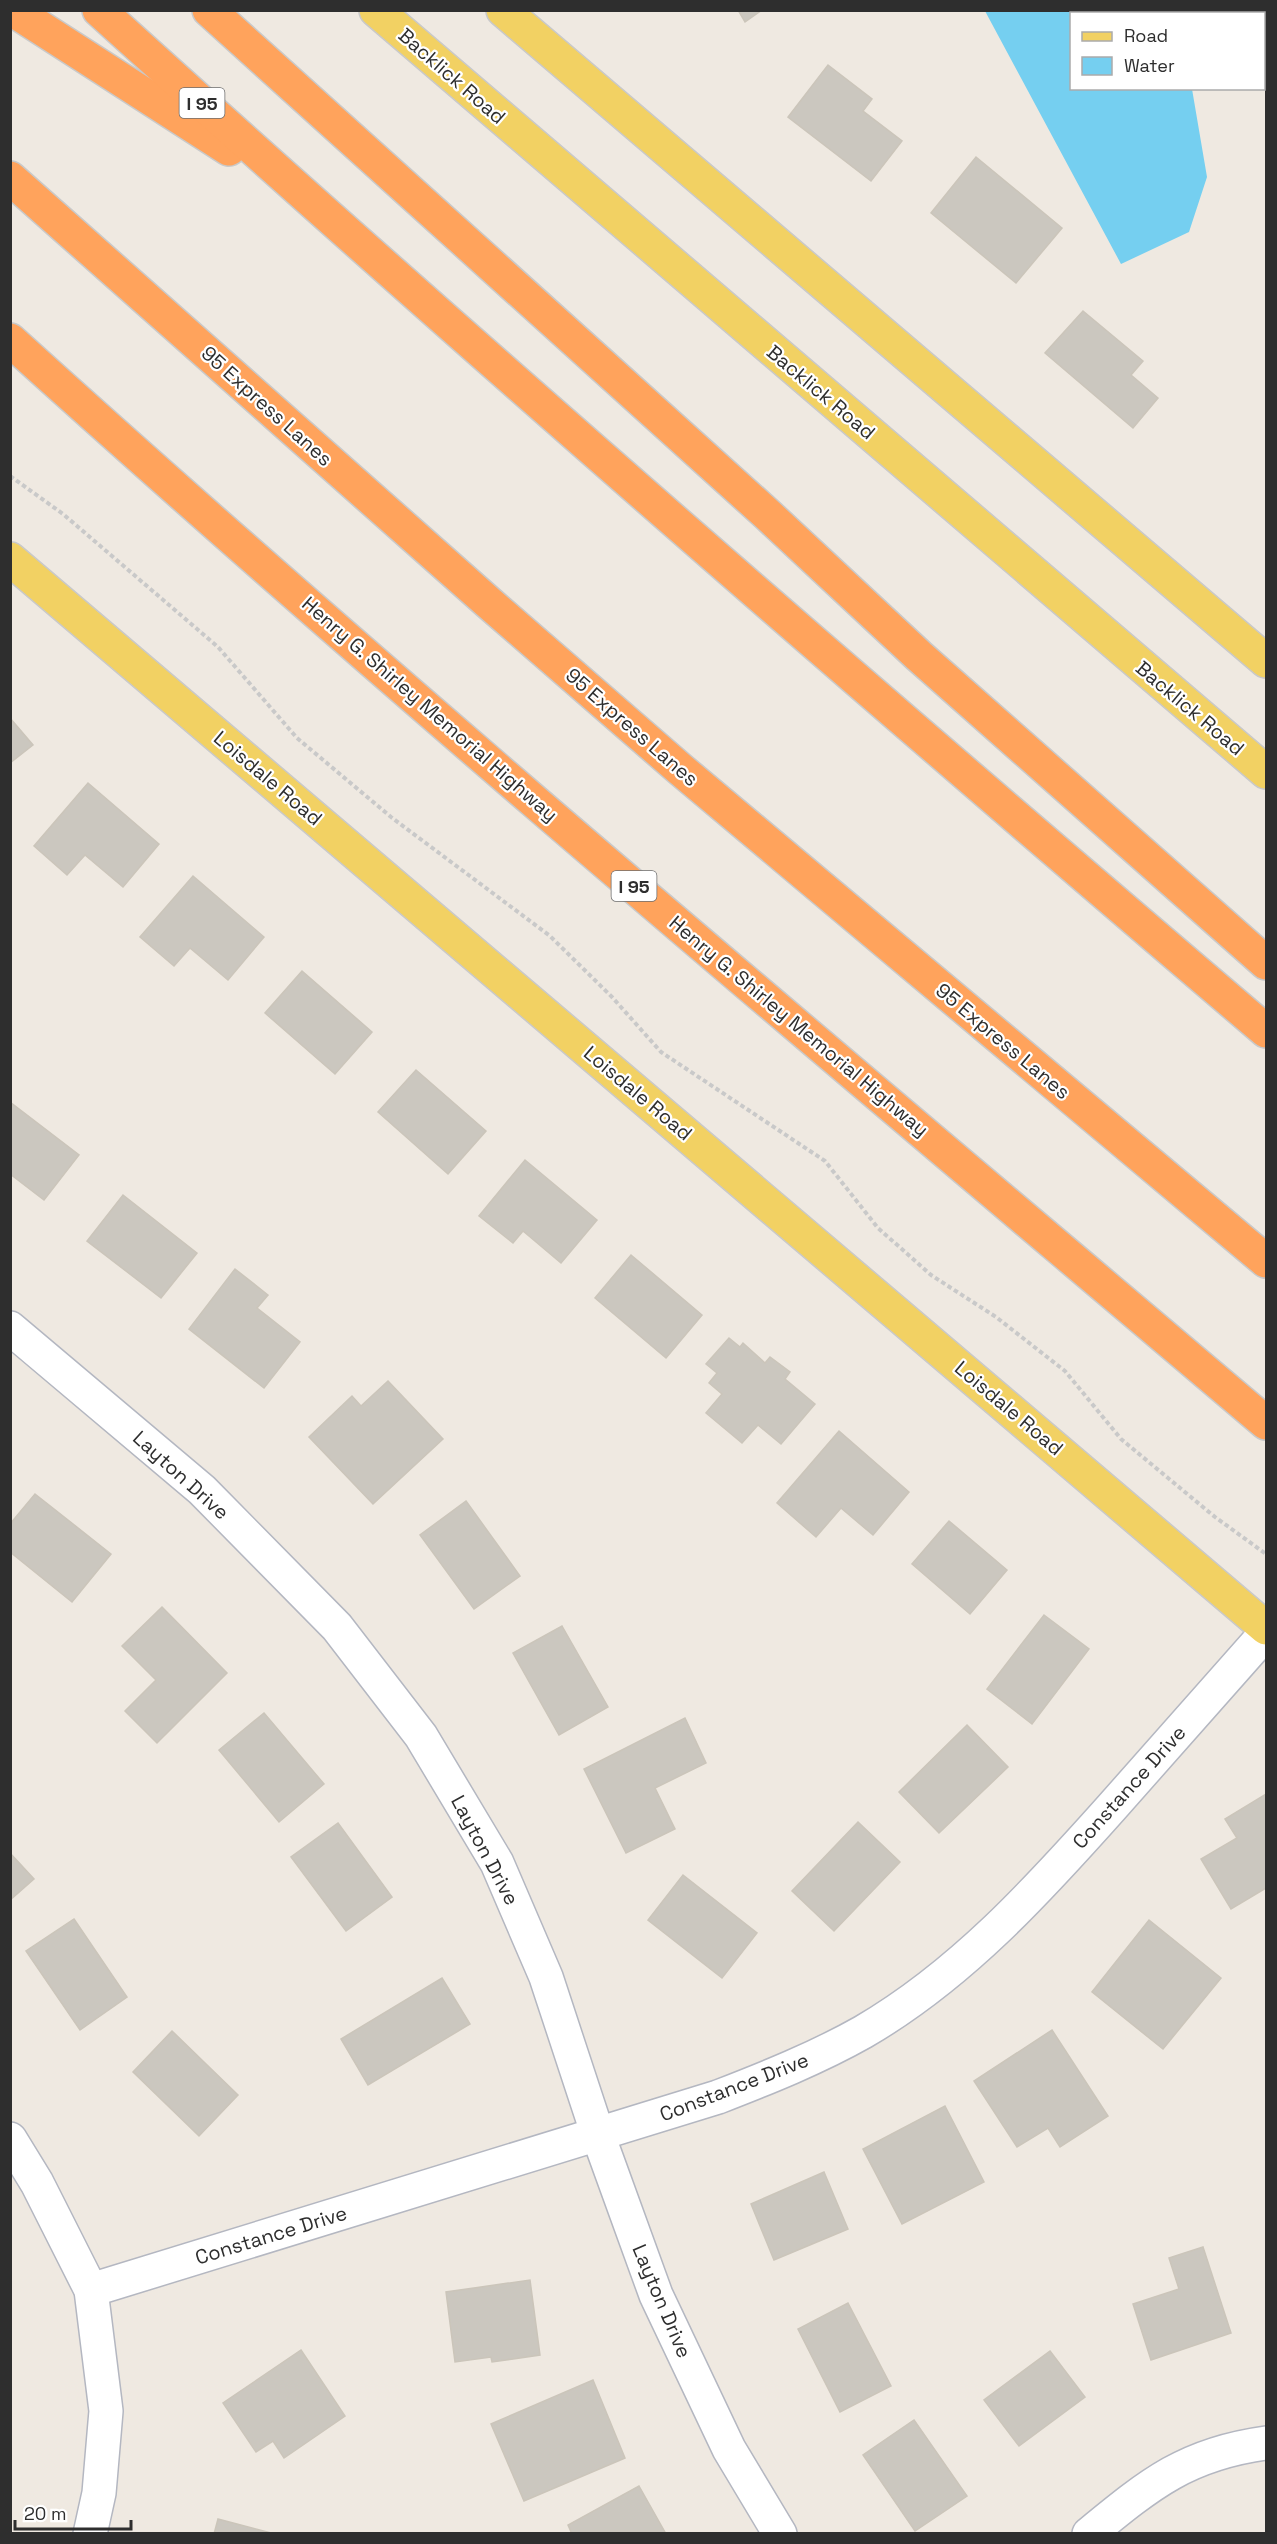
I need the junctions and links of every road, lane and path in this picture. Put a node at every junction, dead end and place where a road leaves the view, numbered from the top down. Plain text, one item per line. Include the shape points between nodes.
1 (13, 10) edge
2 (99, 10) edge
3 (209, 10) edge
4 (376, 10) edge
5 (503, 10) edge
6 (10, 178) edge
7 (304, 196) junction
8 (10, 340) edge
9 (10, 476) edge
10 (10, 559) edge
11 (1266, 662) edge
12 (1266, 772) edge
13 (1266, 963) edge
14 (1266, 1031) edge
15 (1266, 1261) edge
16 (10, 1328) edge
17 (1266, 1423) edge
18 (1266, 1554) edge
19 (1266, 1628) edge
20 (1266, 1633) edge
21 (598, 2135) junction
22 (10, 2139) edge
23 (91, 2290) junction
24 (1266, 2443) edge
25 (90, 2534) edge
26 (780, 2534) edge
27 (1089, 2534) edge

1 - 7 highway
2 - 7 highway, I 95
3 - 13 highway via 768,514 919,656
4 - 12 main road, Backlick Road
5 - 11 main road
6 - 15 highway, 95 Express Lanes via 637,731
7 - 14 highway, I 95
8 - 17 highway, Henry G. Shirley Memorial Highway / I 95 via 696,940
9 - 18 path via 63,514 218,647 297,738 391,817 550,936 661,1052 825,1161 887,1236 931,1275 996,1317 1065,1371 1121,1438
10 - 19 main road, Loisdale Road
16 - 21 street, Layton Drive via 202,1490 337,1627 422,1736 497,1863 546,1977
20 - 21 street, Constance Drive via 1055,1871 999,1928 938,1981 863,2032 781,2073
21 - 23 street, Constance Drive
21 - 26 street, Layton Drive via 656,2295 729,2449
22 - 23 street
23 - 25 street via 106,2411 99,2493
24 - 27 street via 1231,2448 1186,2464 1139,2493

